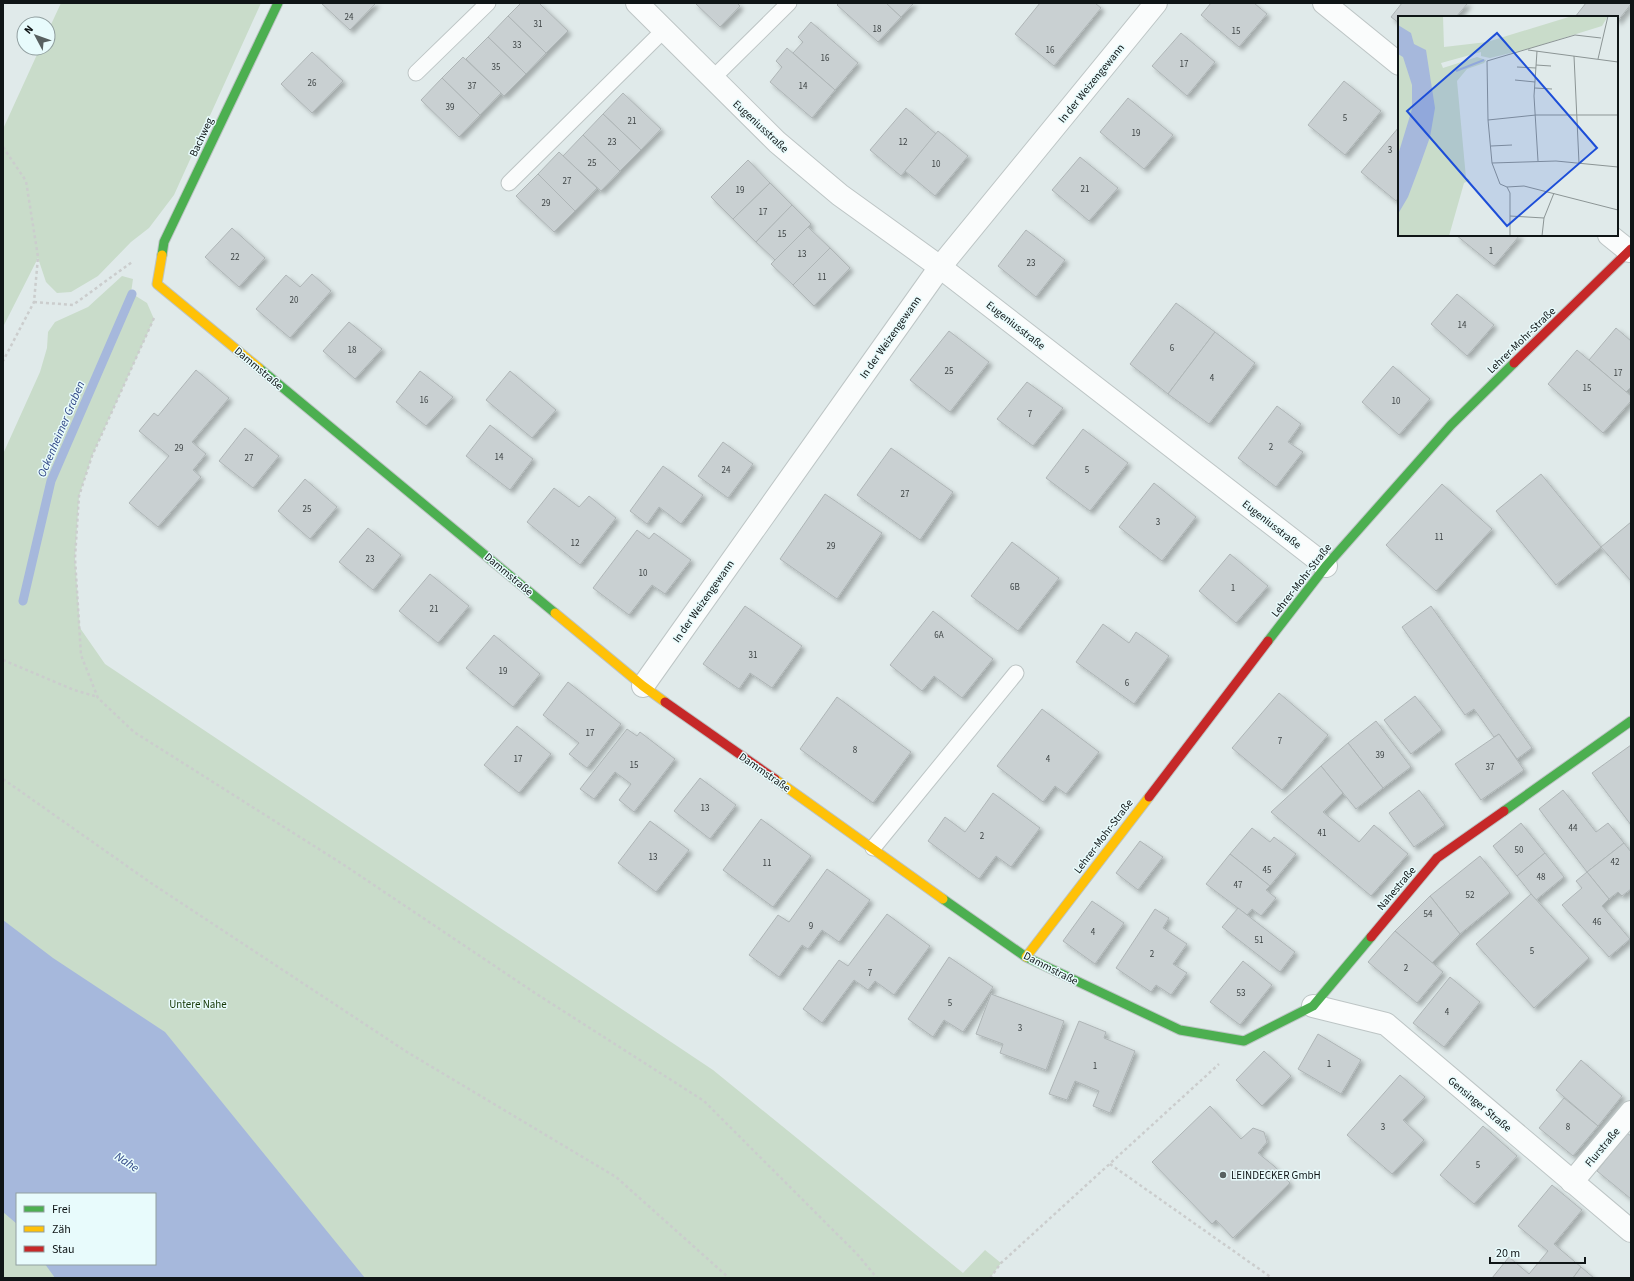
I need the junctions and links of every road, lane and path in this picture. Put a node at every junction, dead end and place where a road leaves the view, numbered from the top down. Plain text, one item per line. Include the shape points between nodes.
1 (278, 3) edge
2 (488, 3) edge
3 (637, 3) edge
4 (789, 3) edge
5 (1156, 3) edge
6 (1324, 3) edge
7 (664, 30) junction
8 (1398, 63) edge
9 (416, 72) dead end
10 (712, 79) junction
11 (3, 147) edge
12 (509, 183) dead end
13 (1610, 236) edge
14 (1630, 250) edge
15 (940, 267) junction
16 (157, 284) junction
17 (34, 302) junction
18 (3, 361) edge
19 (1326, 566) junction
20 (3, 660) edge
21 (1016, 673) dead end
22 (643, 686) junction
23 (98, 698) junction
24 (1631, 721) edge
25 (3, 779) edge
26 (873, 848) junction
27 (1026, 957) junction
28 (1313, 1006) junction
29 (1244, 1041) junction
30 (1631, 1112) edge
31 (1110, 1164) junction
32 (1572, 1182) junction
33 (1631, 1231) edge
34 (729, 1278) edge
35 (877, 1278) edge
36 (990, 1278) edge
37 (1272, 1278) edge

1 - 16 street, Bachweg via 164,242
2 - 9 lane
3 - 7 street, Eugeniusstraße
4 - 10 lane
5 - 15 street, In der Weizengewann
6 - 8 street
7 - 10 street, Eugeniusstraße
7 - 12 lane
10 - 15 street, Eugeniusstraße via 777,142 840,195
11 - 17 path via 26,181 38,257
13 - 14 street
14 - 19 street, Lehrer-Mohr-Straße via 1451,425
15 - 19 street, Eugeniusstraße
15 - 22 street, In der Weizengewann
16 - 17 path via 134,260 73,305
16 - 22 street, Dammstraße
16 - 23 path via 154,319 92,456 79,496 75,558 81,655
17 - 18 path
19 - 27 street, Lehrer-Mohr-Straße
20 - 23 path
21 - 26 lane
22 - 26 street, Dammstraße
23 - 35 path via 134,732 344,865 535,993 704,1101 858,1255
24 - 28 street, Nahestraße via 1437,858
25 - 34 path via 151,883 407,1052 616,1176
26 - 27 street, Dammstraße
27 - 29 street, Dammstraße via 1180,1030
28 - 29 street, Nahestraße
28 - 32 street, Gensinger Straße via 1386,1024
29 - 31 path
30 - 32 street, Flurstraße
31 - 36 path via 1002,1263
31 - 37 path
32 - 33 street, Gensinger Straße

